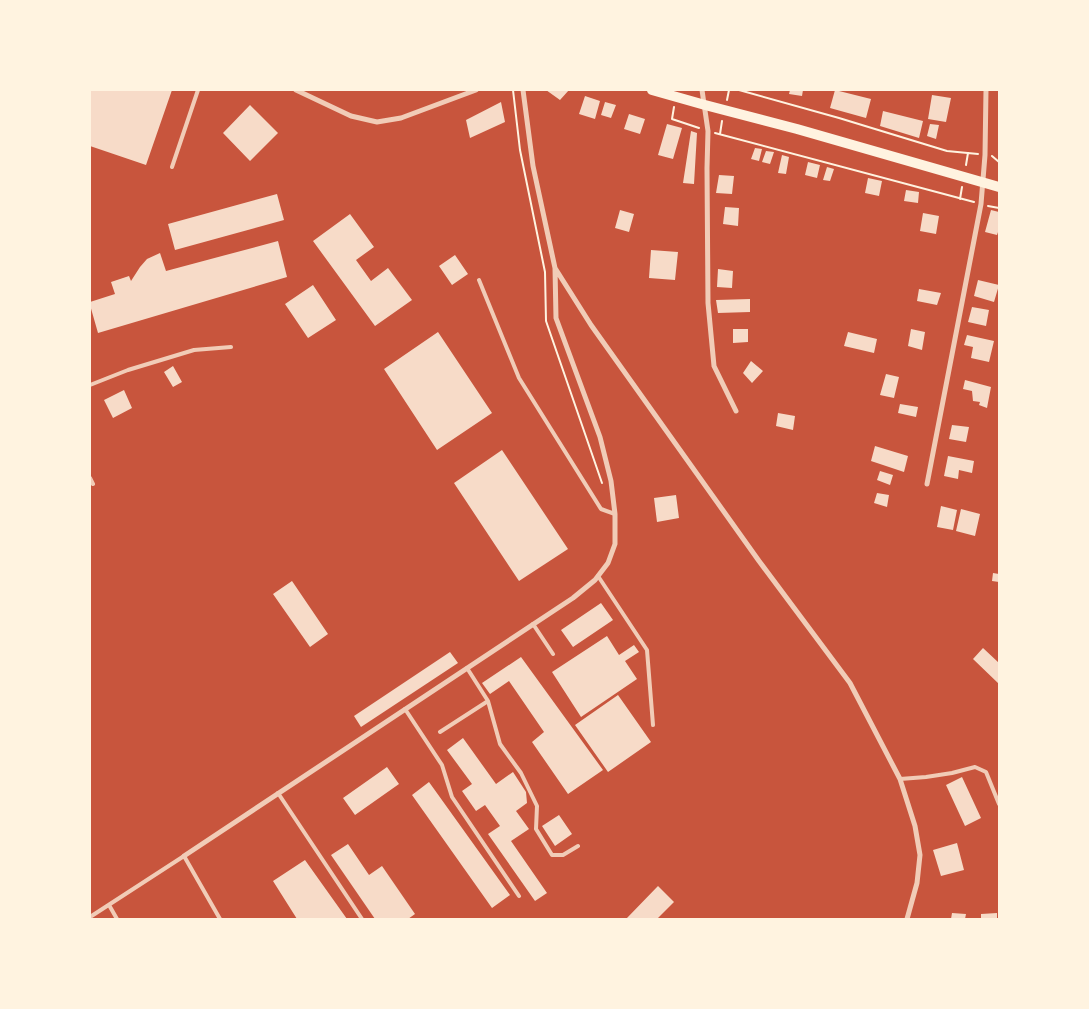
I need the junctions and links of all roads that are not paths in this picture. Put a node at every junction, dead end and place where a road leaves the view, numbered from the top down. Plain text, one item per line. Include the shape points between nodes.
1 (198, 90) edge
2 (296, 90) edge
3 (476, 90) edge
4 (523, 90) edge
5 (652, 90) edge
6 (702, 90) edge
7 (986, 90) edge
8 (704, 105) junction
9 (172, 166) dead end
10 (983, 182) junction
11 (999, 187) edge
12 (555, 268) junction
13 (479, 280) dead end
14 (231, 347) dead end
15 (90, 385) edge
16 (736, 411) dead end
17 (90, 478) edge
18 (93, 484) dead end
19 (927, 484) dead end
20 (615, 514) junction
21 (598, 576) junction
22 (533, 624) junction
23 (553, 654) dead end
24 (467, 668) junction
25 (488, 701) junction
26 (405, 709) junction
27 (653, 725) dead end
28 (440, 732) dead end
29 (900, 780) junction
30 (278, 794) junction
31 (999, 804) edge
32 (578, 846) dead end
33 (184, 856) junction
34 (519, 896) dead end
35 (109, 905) junction
36 (90, 917) edge
37 (117, 919) edge
38 (220, 919) edge
39 (362, 919) edge
40 (907, 919) edge

1 - 9 lane
2 - 3 street via 351,116 377,122 401,118
4 - 12 street via 533,166
5 - 8 main road
6 - 8 street
7 - 10 street
8 - 10 main road
8 - 16 street via 708,131 708,303 714,366
10 - 11 main road
10 - 19 street
12 - 20 street via 556,318 600,437
12 - 29 street via 591,325 759,561 850,682
13 - 20 lane via 519,378 600,509
14 - 15 lane via 194,350
17 - 18 lane
20 - 21 street via 615,544 608,563
21 - 22 street via 573,598
21 - 27 lane via 648,650
22 - 23 lane
22 - 24 street
24 - 25 lane
24 - 26 street
25 - 28 lane
25 - 32 lane via 500,744 521,773 537,806 536,829 552,855 564,855
26 - 30 street
26 - 34 lane via 442,765 452,797
29 - 31 lane via 975,767 986,772
29 - 40 street via 915,826 920,855 917,884
30 - 33 street
30 - 39 lane
33 - 35 lane
33 - 38 lane
35 - 36 lane
35 - 37 lane

